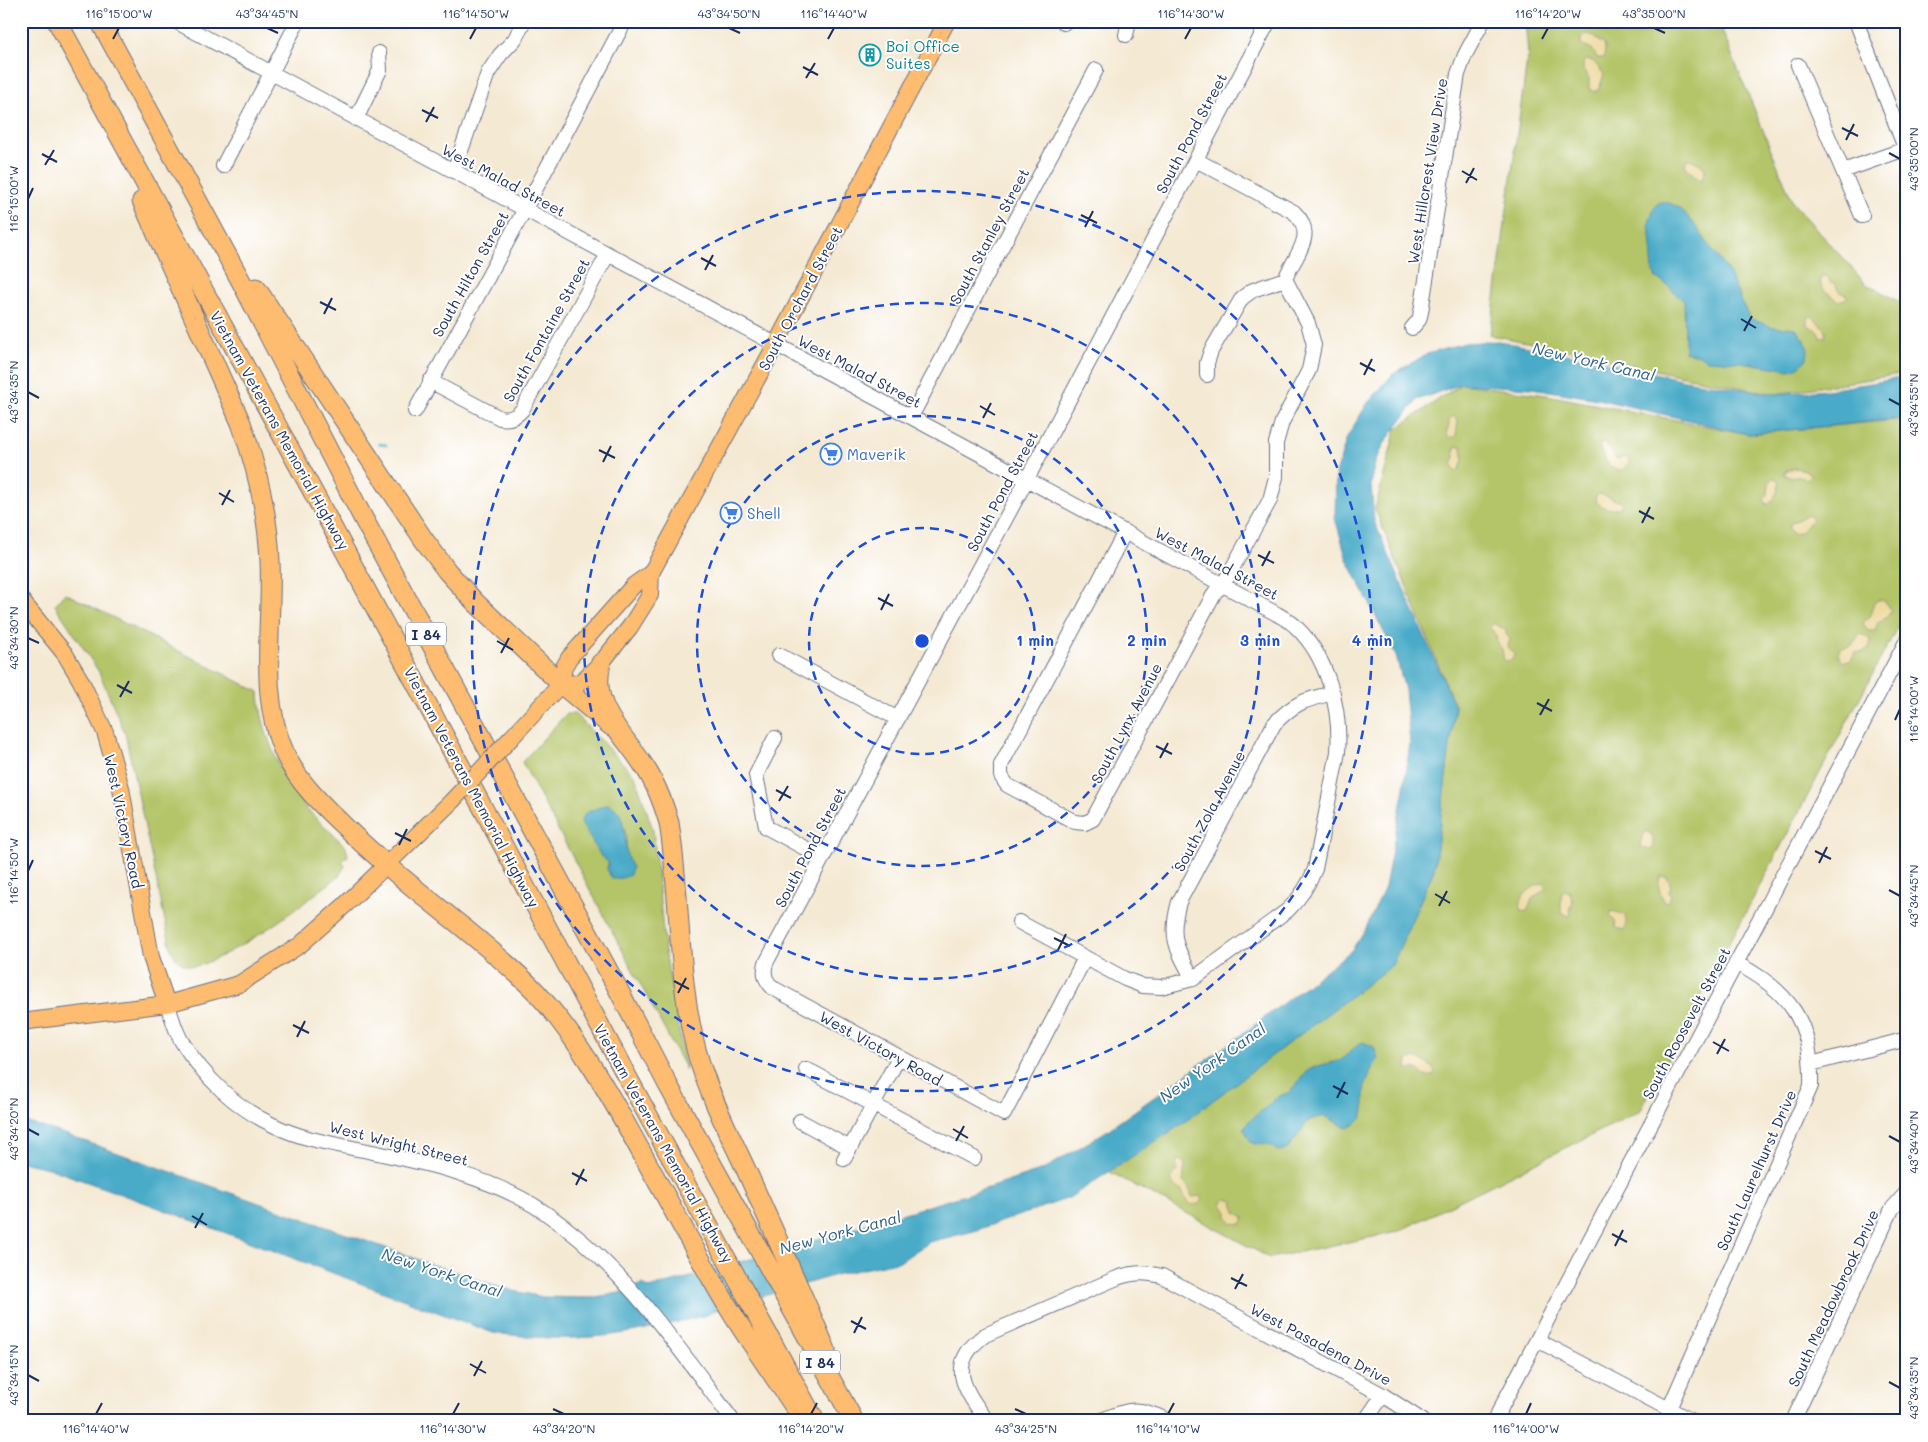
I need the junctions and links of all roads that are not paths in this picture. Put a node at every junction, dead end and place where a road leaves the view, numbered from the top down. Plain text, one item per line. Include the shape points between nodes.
1 (57, 21) edge
2 (100, 21) edge
3 (175, 21) edge
4 (298, 21) edge
5 (524, 21) edge
6 (624, 21) edge
7 (947, 21) edge
8 (1269, 21) edge
9 (1483, 21) edge
10 (1856, 21) edge
11 (191, 25) edge
12 (379, 53) dead end
13 (1798, 65) dead end
14 (1096, 70) dead end
15 (270, 73) junction
16 (86, 76) junction
17 (356, 119) junction
18 (1906, 151) edge
19 (1196, 160) junction
20 (223, 166) dead end
21 (454, 171) junction
22 (1843, 171) junction
23 (192, 191) junction
24 (525, 209) junction
25 (1862, 216) dead end
26 (608, 254) junction
27 (1285, 279) junction
28 (1412, 328) dead end
29 (776, 344) junction
30 (1207, 374) dead end
31 (430, 381) junction
32 (415, 411) dead end
33 (911, 417) junction
34 (1027, 479) junction
35 (1125, 532) junction
36 (651, 572) junction
37 (1223, 585) junction
38 (21, 600) edge
39 (1907, 640) edge
40 (779, 655) dead end
41 (600, 663) junction
42 (561, 684) junction
43 (1333, 693) junction
44 (898, 719) junction
45 (618, 732) junction
46 (775, 738) dead end
47 (823, 858) junction
48 (386, 865) junction
49 (1019, 922) dead end
50 (1086, 958) junction
51 (1736, 963) junction
52 (765, 975) joint
53 (1193, 979) junction
54 (167, 1004) junction
55 (21, 1022) edge
56 (1907, 1039) edge
57 (899, 1058) junction
58 (1812, 1064) junction
59 (806, 1070) dead end
60 (873, 1105) junction
61 (800, 1121) dead end
62 (974, 1158) dead end
63 (1907, 1192) edge
64 (796, 1299) junction
65 (1537, 1340) junction
66 (1383, 1395) junction
67 (1669, 1408) junction
68 (733, 1421) edge
69 (804, 1421) edge
70 (815, 1421) edge
71 (854, 1421) edge
72 (987, 1421) edge
73 (1100, 1421) edge
74 (1168, 1421) edge
75 (1365, 1421) edge
76 (1423, 1421) edge
77 (1494, 1421) edge
78 (1692, 1421) edge
79 (1793, 1421) edge

1 - 16 highway, Vietnam Veterans Memorial Highway / I 84
2 - 23 highway, Vietnam Veterans Memorial Highway / I 84
3 - 11 street, West Malad Street
4 - 15 street
5 - 21 street via 515,39 488,74
6 - 24 street, South Hilton Street
7 - 29 main road, South Orchard Street
8 - 19 street, South Pond Street
9 - 28 street, West Hillcrest View Drive via 1458,74 1421,312
10 - 18 street
11 - 15 street, West Malad Street
12 - 17 street via 380,70
13 - 22 street
14 - 33 street, South Stanley Street
15 - 17 street, West Malad Street
15 - 20 street
16 - 48 highway via 241,423 253,458 268,529 269,693 273,721 283,750 307,790
16 - 70 highway, Vietnam Veterans Memorial Highway / I 84
17 - 21 street, West Malad Street
18 - 22 street
19 - 27 street via 1301,218 1306,234
19 - 34 street, South Pond Street
21 - 24 street, West Malad Street
22 - 25 street
23 - 42 highway via 447,571
23 - 64 highway, Vietnam Veterans Memorial Highway / I 84 via 362,516 668,1085 756,1244
24 - 26 street, West Malad Street
24 - 31 street, South Hilton Street
26 - 29 street, West Malad Street
26 - 31 street, South Fontaine Street via 518,414 506,420 500,418
27 - 30 street via 1252,290 1242,298 1211,351
27 - 37 street, South Lynx Avenue via 1308,323 1314,346 1309,370 1282,422 1276,444 1276,477 1270,500
29 - 33 street, West Malad Street
29 - 36 main road, South Orchard Street
31 - 32 street, South Hilton Street
33 - 34 street, West Malad Street
34 - 35 street, West Malad Street
34 - 44 street, South Pond Street
35 - 37 street, West Malad Street
35 - 37 street, South Lynx Avenue via 1001,765 1000,776 1006,785 1076,822 1085,823 1093,819 1214,592
36 - 41 main road, South Orchard Street via 650,595 630,627
36 - 42 main road, South Orchard Street via 634,585 569,658
37 - 43 street, West Malad Street via 1295,625 1309,641
38 - 54 main road, West Victory Road via 65,654 104,732 120,788 151,957
39 - 51 street, South Roosevelt Street
40 - 44 street
41 - 42 main road, South Orchard Street via 578,682
41 - 45 highway via 599,689 603,705
42 - 45 highway
42 - 48 main road, South Orchard Street, bridge via 452,801
43 - 53 street via 1338,718 1338,752 1310,882 1288,910
43 - 53 street, South Zola Avenue via 1306,700 1274,724 1179,902 1174,932 1177,951
44 - 47 street, South Pond Street
45 - 64 highway via 643,764 663,803 672,842 685,988 696,1045 714,1100 777,1238
46 - 47 street via 756,775 766,827
47 - 52 street, South Pond Street via 766,963
48 - 54 main road, South Orchard Street via 300,945 238,984
48 - 69 highway via 499,957 535,991 570,1034 735,1318
49 - 50 street
50 - 53 street via 1143,986 1161,987
50 - 57 street, West Victory Road via 1004,1114
51 - 58 street, South Laurelhurst Drive via 1778,990 1803,1027
51 - 65 street, South Roosevelt Street
52 - 57 street, West Victory Road via 773,988
54 - 55 main road, South Orchard Street
54 - 68 street, West Wright Street via 181,1042 226,1095 249,1112 297,1135 439,1167 476,1179 544,1212 574,1234 629,1287
56 - 58 street
57 - 60 street
58 - 67 street, South Laurelhurst Drive via 1810,1086
59 - 60 street
60 - 61 street via 847,1153
60 - 62 street
63 - 79 street, South Meadowbrook Drive via 1892,1209
64 - 71 highway
65 - 67 street
65 - 77 street, South Roosevelt Street
66 - 72 street, West Pasadena Drive via 1162,1276 1145,1272 1117,1278 985,1335 971,1345 963,1360 962,1380
66 - 75 street
66 - 76 street, West Pasadena Drive
67 - 78 street
73 - 74 street via 1138,1409

